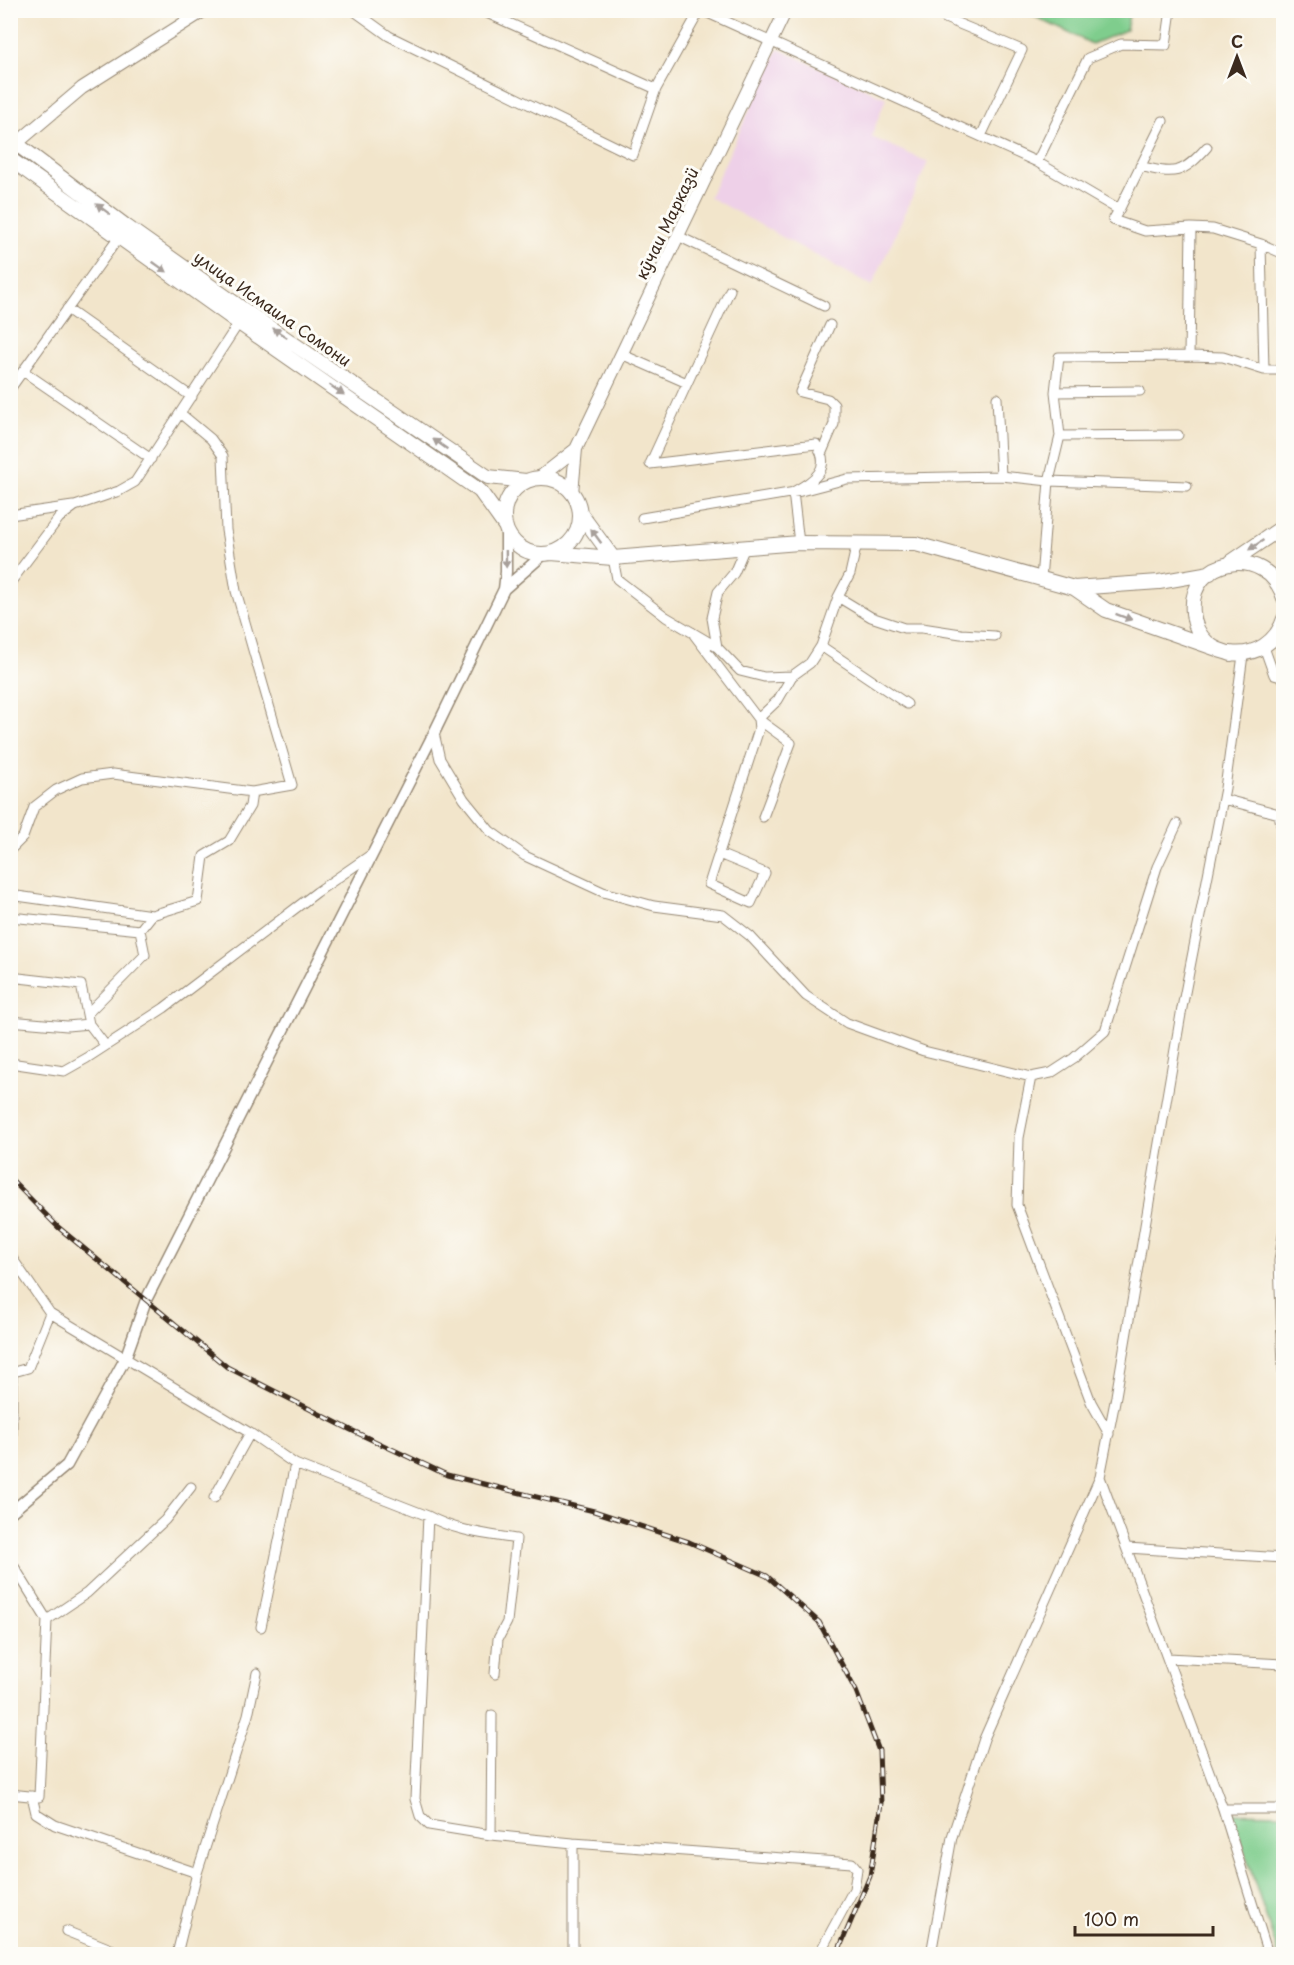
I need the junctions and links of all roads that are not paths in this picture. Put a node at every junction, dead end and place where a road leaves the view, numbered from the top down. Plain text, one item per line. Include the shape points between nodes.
1 (205, 10) edge
2 (353, 10) edge
3 (480, 10) edge
4 (700, 10) edge
5 (786, 10) edge
6 (1171, 10) edge
7 (945, 18) dead end
8 (771, 41) junction
9 (656, 89) junction
10 (1163, 121) dead end
11 (981, 136) junction
12 (13, 144) edge
13 (1207, 147) dead end
14 (10, 159) edge
15 (1037, 162) junction
16 (1140, 166) junction
17 (1119, 210) junction
18 (1191, 228) junction
19 (123, 232) junction
20 (678, 236) junction
21 (1261, 244) junction
22 (1284, 254) edge
23 (730, 291) dead end
24 (824, 306) dead end
25 (67, 309) junction
26 (243, 317) junction
27 (830, 325) dead end
28 (621, 354) junction
29 (1189, 356) junction
30 (1264, 370) junction
31 (1284, 370) edge
32 (23, 371) junction
33 (687, 382) junction
34 (10, 389) edge
35 (1140, 391) dead end
36 (1055, 392) junction
37 (192, 397) junction
38 (997, 398) dead end
39 (181, 414) junction
40 (1178, 435) dead end
41 (1060, 436) junction
42 (576, 449) junction
43 (822, 452) junction
44 (151, 459) junction
45 (1002, 476) junction
46 (533, 479) junction
47 (1049, 481) junction
48 (1187, 486) dead end
49 (794, 492) junction
50 (572, 493) junction
51 (75, 506) junction
52 (580, 513) junction
53 (10, 515) edge
54 (642, 518) dead end
55 (1284, 526) edge
56 (505, 527) junction
57 (799, 543) junction
58 (857, 543) junction
59 (745, 547) junction
60 (547, 553) junction
61 (613, 558) junction
62 (1228, 564) junction
63 (1210, 573) junction
64 (1041, 579) junction
65 (10, 584) edge
66 (1074, 588) junction
67 (504, 589) junction
68 (838, 597) junction
69 (1284, 598) edge
70 (1284, 619) edge
71 (692, 632) junction
72 (995, 636) dead end
73 (717, 646) junction
74 (821, 646) junction
75 (1264, 647) junction
76 (1237, 654) junction
77 (792, 676) junction
78 (1284, 678) edge
79 (907, 704) dead end
80 (758, 718) junction
81 (434, 733) junction
82 (252, 792) junction
83 (1223, 799) junction
84 (763, 817) dead end
85 (1177, 824) dead end
86 (1284, 840) edge
87 (10, 850) edge
88 (372, 854) junction
89 (718, 854) junction
90 (10, 895) edge
91 (152, 915) junction
92 (10, 917) edge
93 (140, 930) junction
94 (10, 977) edge
95 (87, 1014) junction
96 (10, 1021) edge
97 (89, 1024) junction
98 (105, 1046) junction
99 (10, 1064) edge
100 (1031, 1077) junction
101 (1284, 1228) edge
102 (10, 1255) edge
103 (50, 1313) junction
104 (125, 1359) junction
105 (11, 1373) edge
106 (1284, 1393) edge
107 (250, 1433) junction
108 (1109, 1434) junction
109 (10, 1464) edge
110 (295, 1464) junction
111 (1100, 1477) junction
112 (191, 1487) dead end
113 (214, 1498) dead end
114 (10, 1513) edge
115 (428, 1516) junction
116 (1127, 1548) junction
117 (1284, 1558) edge
118 (10, 1560) edge
119 (47, 1620) junction
120 (261, 1627) dead end
121 (1168, 1658) junction
122 (1284, 1664) edge
123 (257, 1673) dead end
124 (495, 1674) dead end
125 (492, 1715) dead end
126 (10, 1794) edge
127 (32, 1796) junction
128 (1223, 1809) junction
129 (1284, 1809) edge
130 (491, 1835) junction
131 (573, 1844) junction
132 (197, 1873) junction
133 (66, 1931) dead end
134 (123, 1954) edge
135 (177, 1954) edge
136 (573, 1954) edge
137 (819, 1954) edge
138 (931, 1954) edge
139 (1268, 1954) edge

1 - 12 main road via 82,88
2 - 9 street via 389,36 633,155
3 - 9 street
4 - 8 street
4 - 9 street
5 - 8 main road, кӯчаи Марказӣ
6 - 15 street via 1166,45 1121,44 1088,58
7 - 11 street via 1022,50
8 - 11 street
8 - 20 main road, кӯчаи Марказӣ
10 - 16 street
11 - 15 street
19 -> 12 main road
13 - 16 street via 1193,163 1174,173
14 - 19 main road
15 - 17 street
16 - 17 street
17 - 18 street via 1113,220 1145,231
18 - 21 street via 1212,229
18 - 29 street
19 - 25 street
19 - 26 main road
20 - 24 street
20 - 28 main road, кӯчаи Марказӣ
21 - 22 street
21 - 30 street
23 - 33 street
25 - 32 street
25 - 37 street
26 - 37 street
46 -> 26 main road, улица Исмаила Сомони via 488,477
26 -> 56 main road via 480,491
27 - 43 street via 800,392 828,399 834,405 834,424
28 - 33 street
28 - 42 main road, кӯчаи Марказӣ
29 - 30 street via 1223,357
29 - 36 street via 1059,357
30 - 31 street
32 - 34 street
32 - 44 street
33 - 43 street via 650,464 816,444
35 - 36 street
36 - 41 street
37 - 39 street
38 - 45 street
39 - 44 street
39 - 82 street via 211,439 223,456 226,530 236,591 292,785
40 - 41 street
41 - 47 street
42 - 46 main road
42 - 50 main road
43 - 49 street via 822,469 814,481
44 - 51 street via 135,482
45 - 47 street
45 - 49 street via 847,479
46 - 50 main road via 557,481
46 - 56 main road via 517,486 505,504
47 - 48 street
47 - 64 street
49 - 54 street
49 - 57 street
50 - 52 main road
51 - 53 street
51 - 65 street via 59,518
52 - 60 main road via 569,542
61 -> 52 main road
55 -> 62 main road
56 - 60 main road via 521,548
56 -> 67 street
57 - 58 main road
57 - 59 main road
58 - 64 main road via 916,544
58 - 68 street via 850,574
59 - 61 main road
59 - 73 street via 734,573 718,592 712,618
60 - 61 main road
60 - 67 street
61 - 71 street via 617,579
62 - 63 main road
62 - 69 main road via 1259,567 1281,588
63 - 66 main road via 1158,582
63 - 76 main road via 1194,598 1196,627 1216,649
64 - 66 main road
66 -> 76 main road via 1107,610
67 - 81 street
68 - 72 street via 871,617 904,628
68 - 74 street
70 - 75 main road via 1274,639
71 - 73 street
71 - 80 street
73 - 77 street via 740,671 764,677
74 - 77 street via 810,663
74 - 79 street
75 - 76 main road
75 - 78 street via 1274,675
76 - 83 street
77 - 80 street via 778,700
80 - 84 street via 791,743
80 - 89 street via 759,729
81 - 88 street
81 - 100 street via 440,759 464,799 490,831 525,856 603,892 654,906 723,915 750,936 806,996 847,1023 924,1051
82 - 87 street via 113,774 82,778 56,790 34,807 23,837
82 - 91 street via 250,806 229,841 204,856 198,901
83 - 86 street via 1279,814
83 - 108 street via 1182,1008
85 - 100 street via 1157,867 1105,1031 1051,1073
88 - 98 street via 164,1008
88 - 104 street via 146,1300
89 - 89 street via 709,884 751,903 765,873
90 - 91 street
91 - 93 street
92 - 93 street
93 - 95 street via 145,955
94 - 95 street via 81,985
95 - 97 street
96 - 97 street
97 - 98 street
98 - 99 street via 64,1071
100 - 108 street via 1019,1138 1017,1205 1091,1402
101 - 106 street via 1280,1261
102 - 103 street
103 - 104 street
103 - 105 street via 28,1368
104 - 107 street
104 - 114 street via 67,1465
105 - 109 street
107 - 110 street
107 - 113 street
108 - 111 street
110 - 115 street
110 - 120 street
111 - 116 street
111 - 138 street via 984,1739 952,1837
112 - 119 street via 165,1520 87,1593
115 - 124 street via 465,1531 516,1539 507,1622 498,1639
115 - 130 street via 415,1799 420,1816 429,1825
116 - 117 street
116 - 121 street
118 - 119 street
119 - 127 street via 39,1797
121 - 122 street
121 - 128 street
123 - 132 street via 248,1715
125 - 130 street
126 - 127 street
127 - 132 street via 36,1813 55,1825
128 - 129 street
128 - 139 street
130 - 131 street
131 - 136 street
131 - 137 street via 852,1863 857,1869 854,1889
132 - 135 street
133 - 134 street

